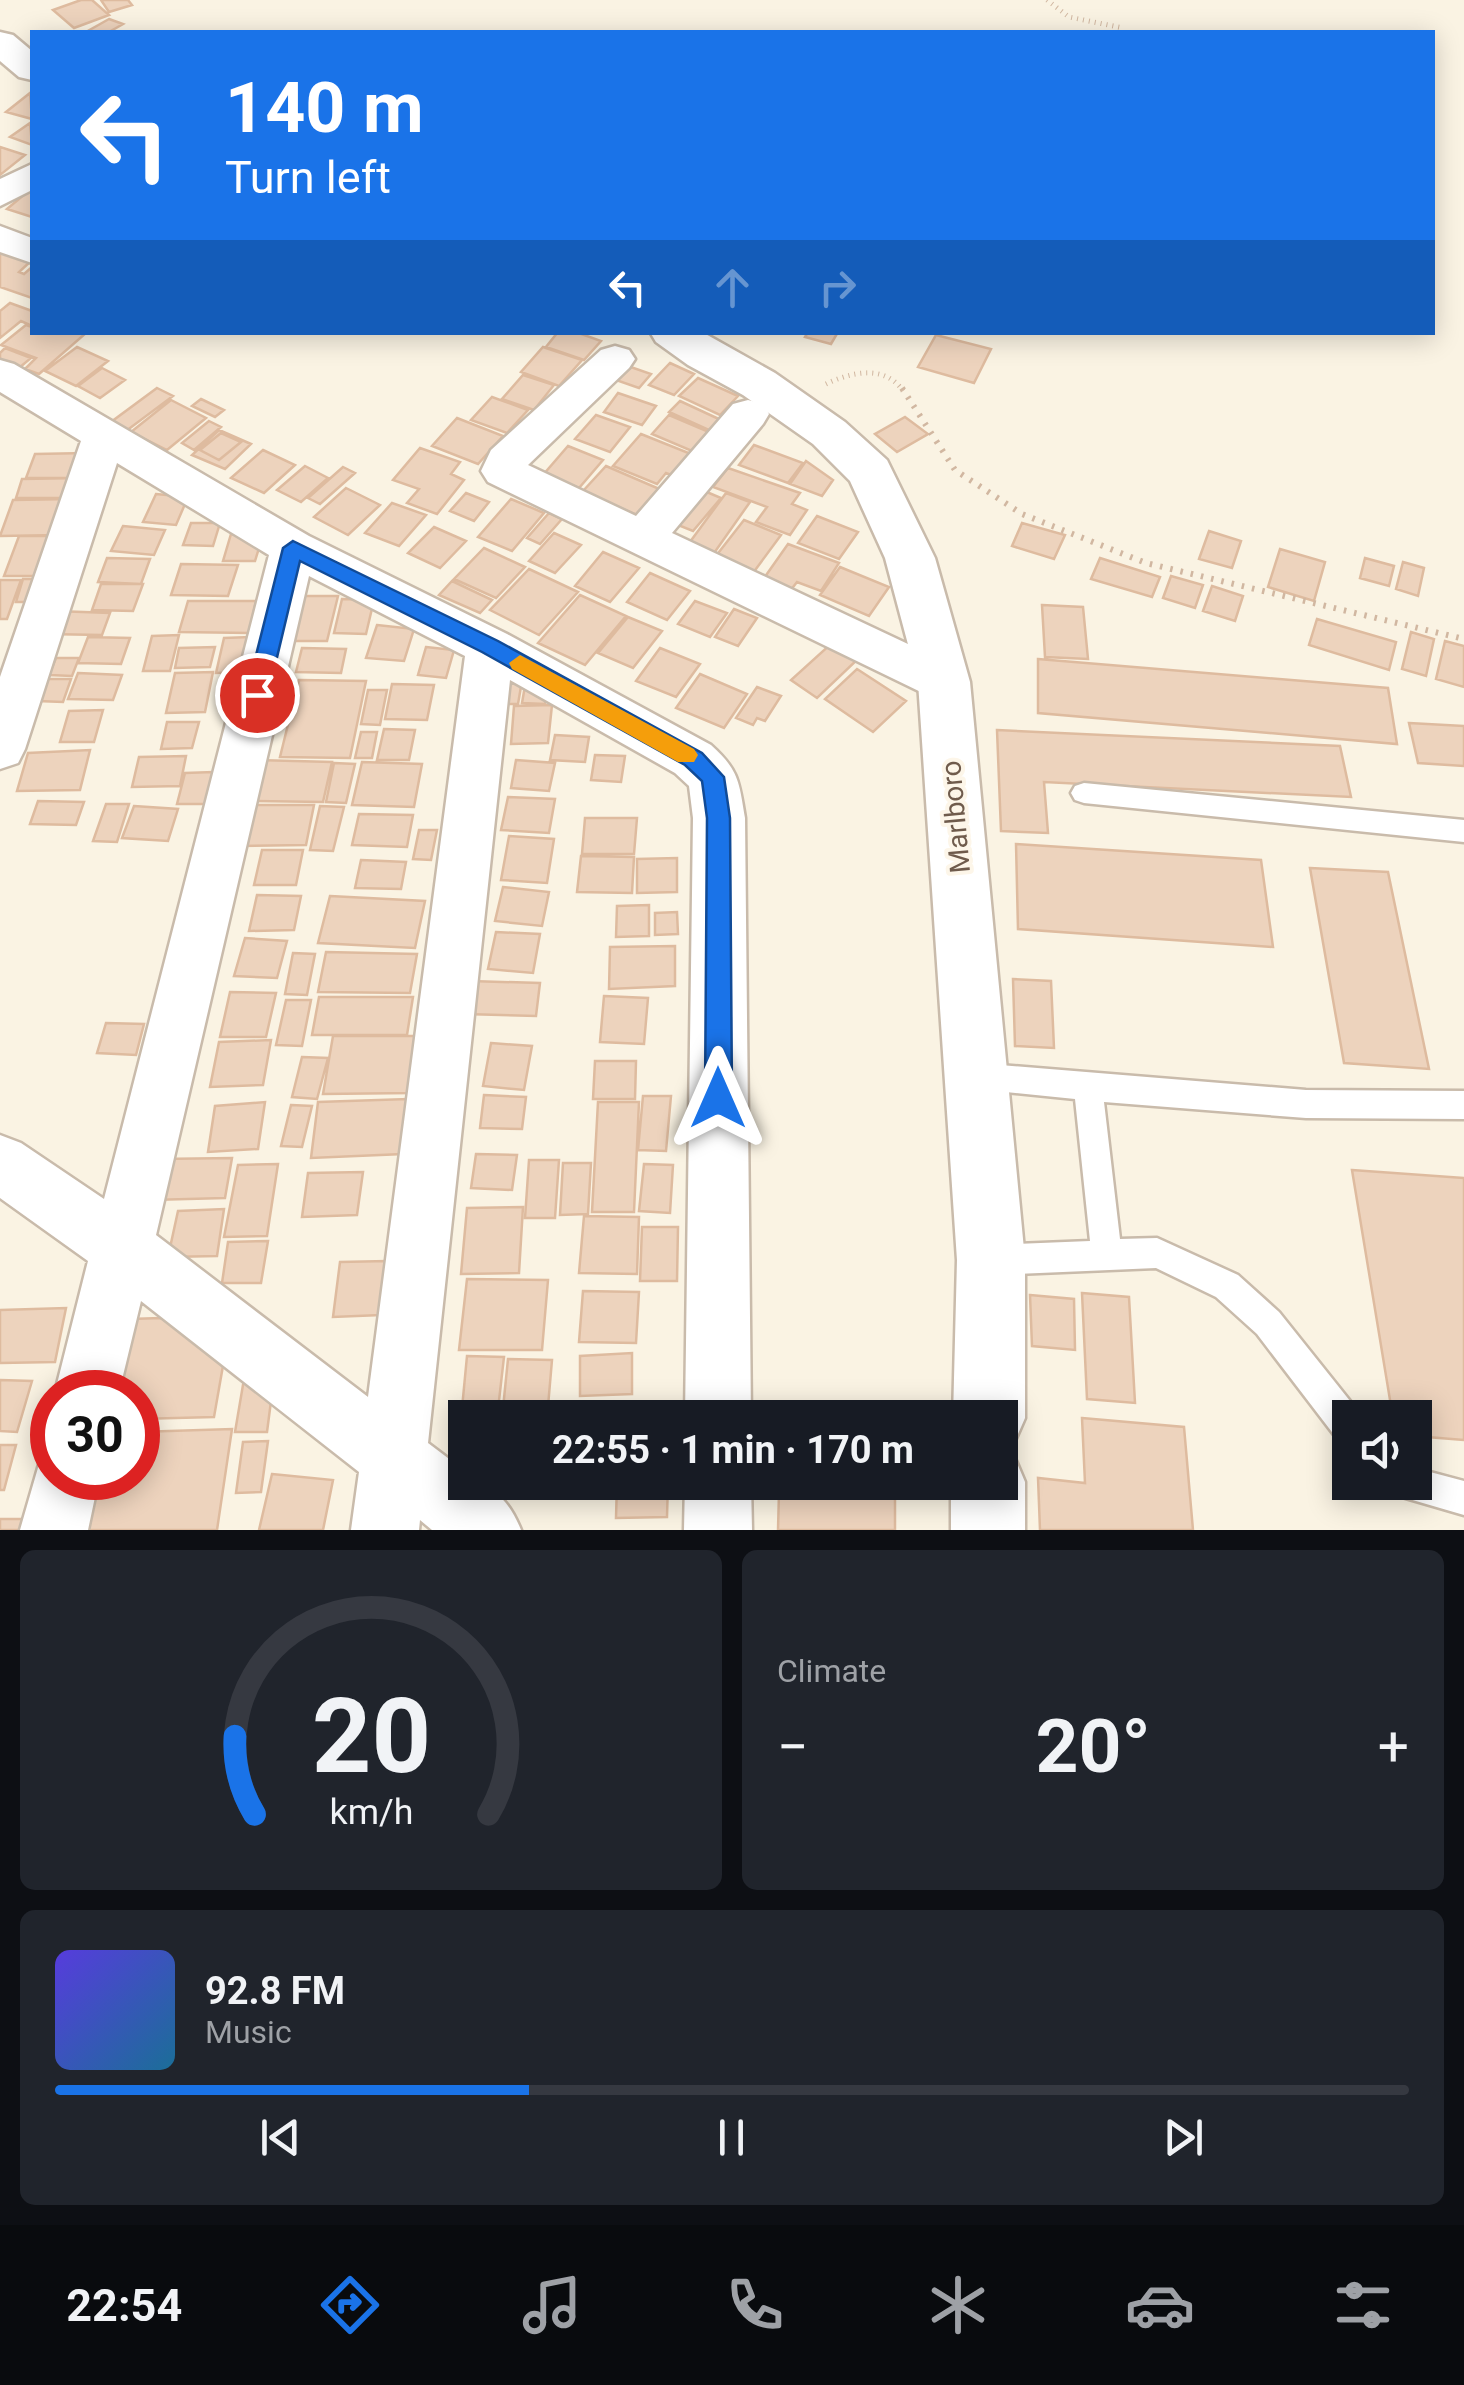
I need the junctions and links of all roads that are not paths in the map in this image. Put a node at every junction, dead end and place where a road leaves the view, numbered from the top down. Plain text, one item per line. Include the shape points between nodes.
1 (0, 42) edge
2 (30, 67) edge
3 (30, 177) edge
4 (0, 195) edge
5 (0, 238) edge
6 (30, 250) edge
7 (677, 335) edge
8 (615, 359) dead end
9 (0, 374) edge
10 (748, 414) dead end
11 (104, 437) junction
12 (642, 538) junction
13 (293, 548) junction
14 (490, 646) junction
15 (14, 656) edge
16 (944, 682) junction
17 (0, 749) edge
18 (1084, 793) dead end
19 (1464, 831) edge
20 (976, 1076) junction
21 (1088, 1087) junction
22 (1464, 1105) edge
23 (0, 1163) edge
24 (122, 1248) junction
25 (1108, 1254) junction
26 (991, 1260) junction
27 (92, 1370) edge
28 (718, 1400) edge
29 (989, 1400) edge
30 (1332, 1405) edge
31 (393, 1458) junction
32 (1432, 1489) edge
33 (1464, 1498) edge
34 (61, 1500) edge
35 (718, 1500) edge
36 (988, 1500) edge
37 (54, 1530) edge
38 (385, 1530) edge
39 (487, 1530) edge
40 (718, 1530) edge
41 (988, 1530) edge

1 - 2 street
3 - 4 street
5 - 6 street
7 - 16 street, Marlboro via 793,406 870,472 910,558
8 - 12 street via 503,471
9 - 11 street
10 - 12 street
11 - 13 street
11 - 15 street
12 - 16 street
13 - 14 street
13 - 24 street
14 - 28 street via 694,759 713,777
14 - 31 street
15 - 17 street
16 - 20 street, Marlboro
18 - 19 lane
20 - 21 lane
20 - 26 street, Marlboro
21 - 22 lane via 1306,1104
21 - 25 lane
23 - 24 street
24 - 27 street
24 - 31 street
25 - 26 lane
25 - 30 lane via 1156,1253 1226,1286 1268,1323
26 - 29 street, Marlboro
31 - 38 street
31 - 39 street
32 - 33 lane
34 - 37 street
35 - 40 street
36 - 41 street

